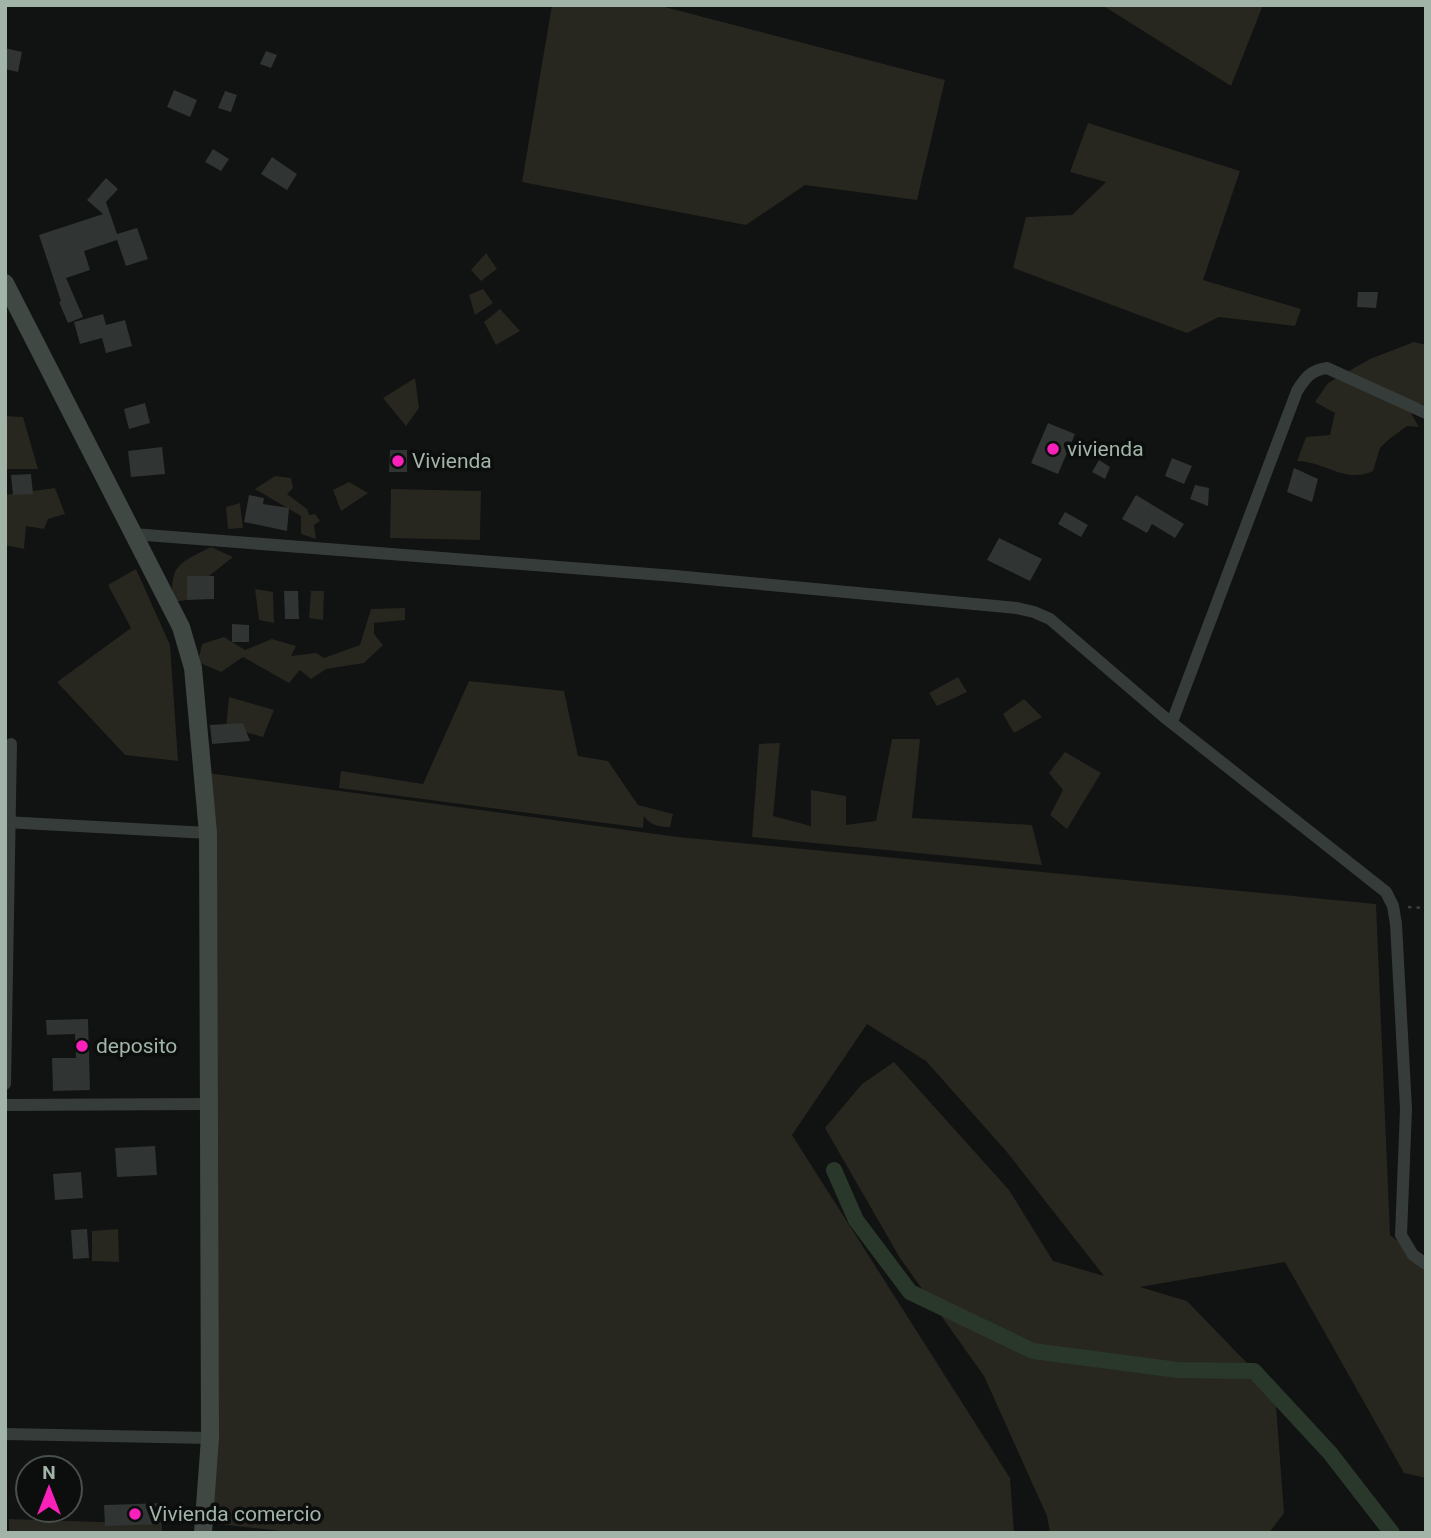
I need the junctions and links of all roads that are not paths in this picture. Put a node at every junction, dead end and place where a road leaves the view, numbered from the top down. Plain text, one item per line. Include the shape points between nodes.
1 (5, 283) edge
2 (1426, 412) edge
3 (134, 534) junction
4 (1172, 722) junction
5 (11, 744) dead end
6 (8, 823) edge
7 (208, 833) junction
8 (5, 1084) edge
9 (210, 1104) junction
10 (5, 1105) edge
11 (1426, 1264) edge
12 (5, 1434) edge
13 (211, 1438) junction
14 (203, 1533) edge

1 - 3 street
2 - 4 street via 1327,368 1316,369 1304,379
3 - 4 street via 1017,608 1050,619
3 - 7 street via 181,627 193,668
4 - 11 street via 1386,892 1393,906 1406,1109 1401,1234 1413,1255
5 - 6 street
6 - 7 street
6 - 8 street
7 - 9 street
9 - 10 street
9 - 13 street
12 - 13 street
13 - 14 street

